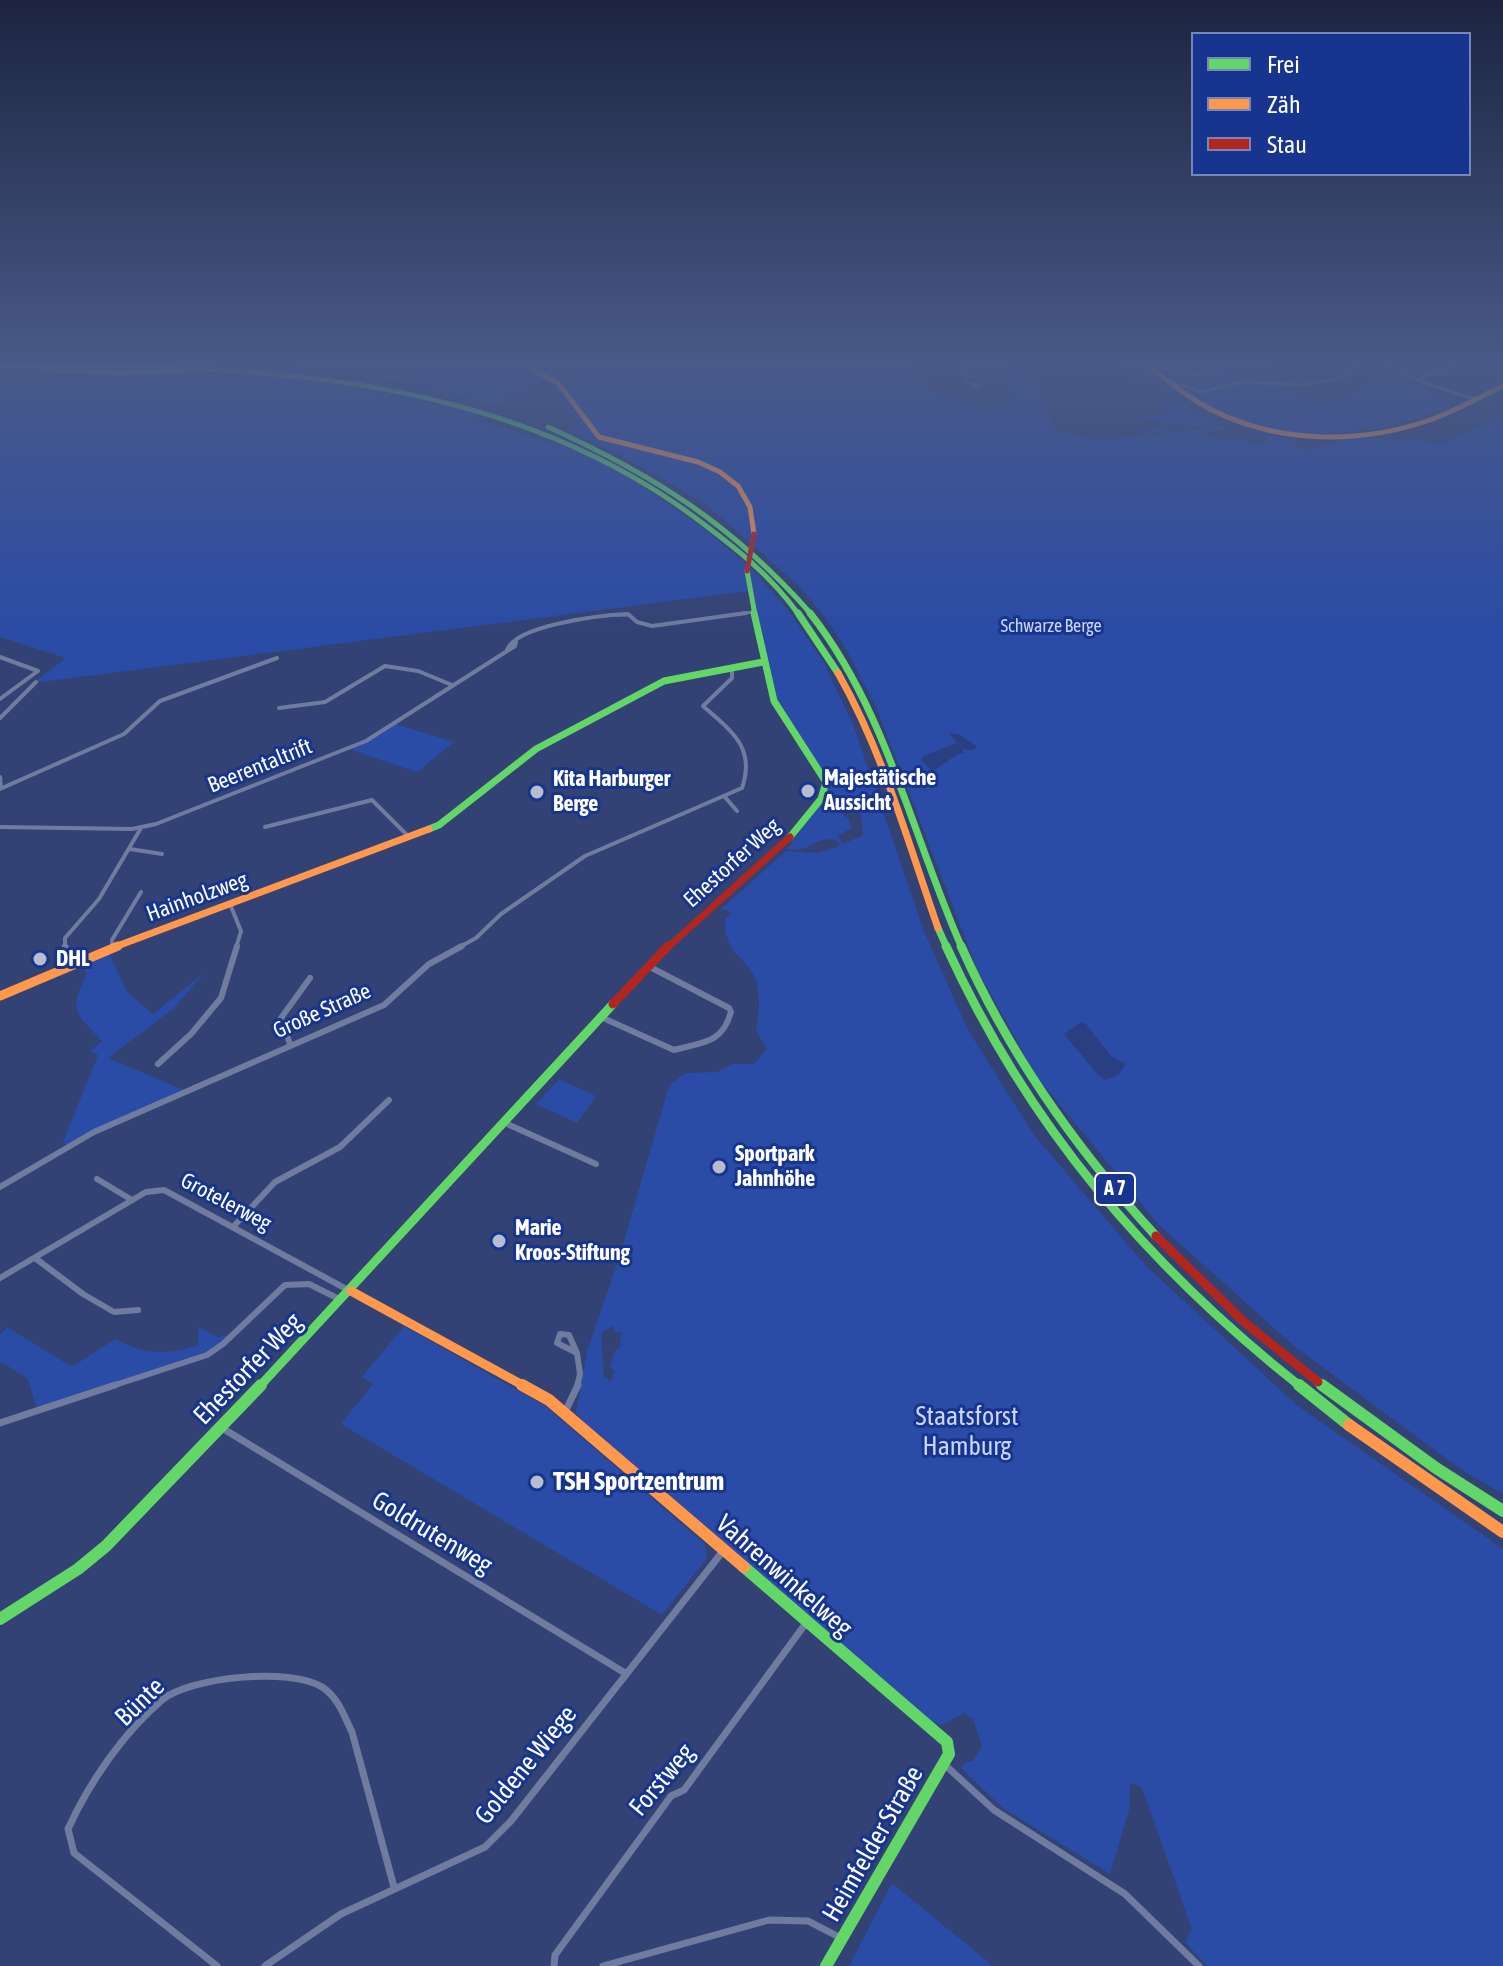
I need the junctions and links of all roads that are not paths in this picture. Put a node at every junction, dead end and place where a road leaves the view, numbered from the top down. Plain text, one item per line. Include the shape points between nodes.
1 (588, 454) edge
2 (611, 454) edge
3 (674, 454) edge
4 (753, 612) junction
5 (0, 657) edge
6 (277, 658) dead end
7 (763, 662) junction
8 (732, 668) junction
9 (36, 682) dead end
10 (453, 686) junction
11 (1, 697) edge
12 (17, 700) junction
13 (279, 708) dead end
14 (0, 718) edge
15 (0, 777) edge
16 (0, 789) edge
17 (724, 796) junction
18 (737, 811) dead end
19 (0, 827) edge
20 (265, 827) dead end
21 (141, 828) junction
22 (409, 837) junction
23 (130, 849) junction
24 (162, 854) dead end
25 (141, 892) dead end
26 (230, 904) junction
27 (112, 947) junction
28 (73, 963) junction
29 (650, 967) junction
30 (310, 978) dead end
31 (0, 996) edge
32 (603, 1018) junction
33 (290, 1044) junction
34 (158, 1064) dead end
35 (389, 1100) dead end
36 (505, 1123) junction
37 (596, 1164) dead end
38 (97, 1179) dead end
39 (0, 1187) edge
40 (132, 1200) junction
41 (234, 1226) junction
42 (35, 1258) junction
43 (0, 1278) edge
44 (351, 1291) junction
45 (341, 1301) junction
46 (138, 1310) dead end
47 (577, 1353) dead end
48 (564, 1412) junction
49 (0, 1423) edge
50 (220, 1427) junction
51 (1503, 1511) edge
52 (1503, 1532) edge
53 (723, 1550) junction
54 (0, 1619) edge
55 (807, 1622) junction
56 (625, 1673) junction
57 (947, 1742) joint
58 (943, 1763) junction
59 (394, 1887) junction
60 (841, 1938) junction
61 (217, 1966) edge
62 (265, 1966) edge
63 (554, 1966) edge
64 (603, 1966) edge
65 (826, 1966) edge
66 (1199, 1966) edge

1 - 52 main road, A 7 via 646,481 705,520 744,551 808,623 848,688 958,975 1017,1085 1069,1157 1156,1256 1263,1356 1395,1459
2 - 51 main road, A 7 via 678,492 754,550 811,610 853,675 972,971 1031,1080 1082,1151 1185,1265 1276,1348 1387,1434
3 - 4 main road, Ehestorfer Weg, bridge via 717,471 749,500 756,519 747,571
4 - 7 main road, Ehestorfer Weg
4 - 10 street, Beerentaltrift via 652,626 628,614 595,615 519,637 507,651
5 - 11 street via 38,671
6 - 16 street via 160,701 124,734
7 - 8 main road, Hainholzweg
7 - 29 main road, Ehestorfer Weg via 774,701 826,789 785,844 695,919
8 - 17 street, Große Straße via 732,678 703,706 737,735 747,765 744,786
8 - 22 main road, Hainholzweg via 654,685 536,749 451,818
9 - 12 street
10 - 13 street via 418,671 385,666 346,694 305,707
10 - 21 street, Beerentaltrift via 366,741
11 - 12 street
12 - 14 street
15 - 16 street
17 - 18 street
17 - 33 street, Große Straße via 591,852 501,914 476,938 429,964 388,1002
19 - 21 street, Beerentaltrift
20 - 22 street via 372,800
21 - 23 street
22 - 26 main road, Hainholzweg
23 - 24 street
23 - 28 street via 99,899 65,938
25 - 27 street
26 - 27 main road, Hainholzweg
26 - 34 street via 241,931 221,998
27 - 28 main road, Hainholzweg
28 - 31 main road, Hainholzweg
29 - 32 main road, Ehestorfer Weg
29 - 32 street via 729,1008 723,1033 706,1043 669,1050
30 - 33 street via 281,1018
32 - 36 main road, Ehestorfer Weg
33 - 39 street, Große Straße via 88,1135
35 - 41 street via 340,1147 275,1182
36 - 37 street
36 - 44 main road, Ehestorfer Weg
38 - 40 street
40 - 41 street, Grotelerweg via 164,1190
40 - 42 street, Grotelerweg
41 - 44 street, Grotelerweg
42 - 43 street, Grotelerweg
42 - 46 street via 114,1312
44 - 45 main road, Ehestorfer Weg
44 - 48 main road, Vahrenwinkelweg
45 - 49 street via 309,1284 285,1285 207,1355
45 - 50 main road, Ehestorfer Weg
47 - 48 street via 582,1362 578,1381
48 - 53 main road, Vahrenwinkelweg
50 - 54 main road, Ehestorfer Weg via 96,1555
50 - 56 street, Goldrutenweg
53 - 55 main road, Vahrenwinkelweg
53 - 56 street, Goldene Wiege
55 - 57 main road, Vahrenwinkelweg
55 - 63 street, Forstweg via 684,1790 671,1796 555,1955
56 - 59 street, Goldene Wiege via 485,1847
57 - 58 main road, Heimfelder Straße via 950,1752
58 - 60 main road, Heimfelder Straße
58 - 66 street via 1002,1815 1125,1894
59 - 61 street, Bünte via 358,1757 333,1696 295,1677 176,1690 147,1715 83,1798 68,1829 74,1853
59 - 62 street, Goldene Wiege via 319,1927
60 - 64 street via 820,1923 769,1920
60 - 65 main road, Heimfelder Straße

